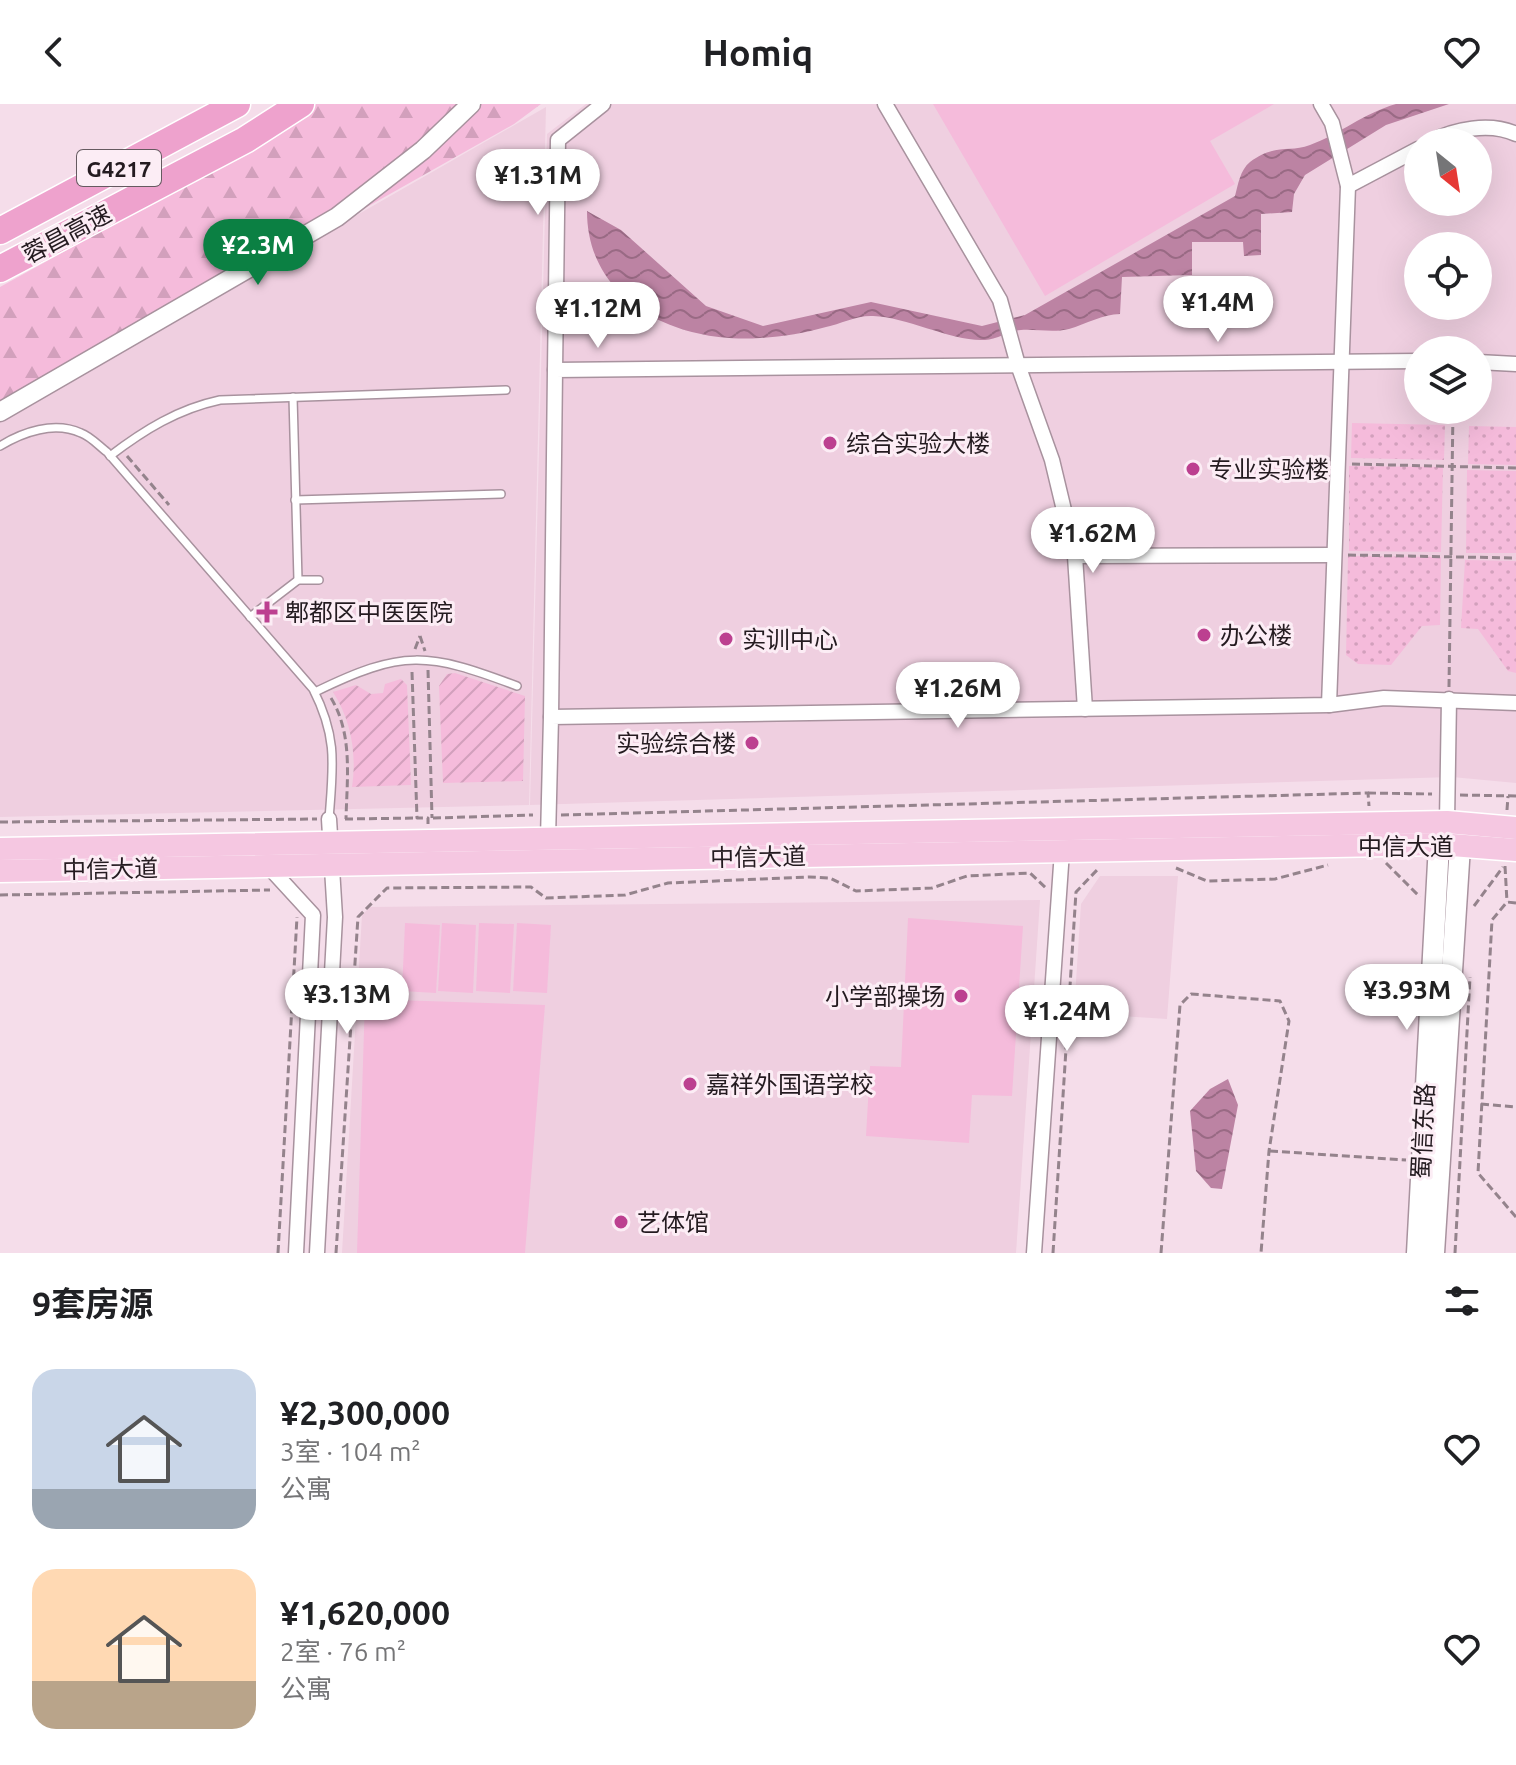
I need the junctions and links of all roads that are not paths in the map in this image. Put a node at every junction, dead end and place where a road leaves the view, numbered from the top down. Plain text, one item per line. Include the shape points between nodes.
1 (237, 104) edge
2 (301, 104) edge
3 (471, 104) edge
4 (603, 104) edge
5 (885, 104) edge
6 (1321, 104) edge
7 (1492, 129) edge
8 (1516, 134) edge
9 (1404, 155) edge
10 (1347, 181) junction
11 (0, 231) edge
12 (0, 269) edge
13 (1404, 361) edge
14 (1339, 362) junction
15 (1492, 363) edge
16 (1516, 364) edge
17 (1018, 365) junction
18 (555, 370) junction
19 (506, 390) dead end
20 (293, 397) junction
21 (0, 412) edge
22 (0, 446) edge
23 (110, 456) junction
24 (501, 494) dead end
25 (295, 500) junction
26 (1333, 555) junction
27 (1075, 556) junction
28 (298, 580) junction
29 (319, 580) dead end
30 (250, 617) junction
31 (517, 686) dead end
32 (315, 692) junction
33 (1449, 699) junction
34 (1516, 703) edge
35 (1329, 705) junction
36 (1085, 709) junction
37 (551, 717) junction
38 (329, 819) joint
39 (1447, 822) junction
40 (1516, 828) edge
41 (430, 835) junction
42 (1370, 835) junction
43 (548, 839) junction
44 (1449, 845) junction
45 (0, 849) edge
46 (1062, 851) junction
47 (331, 854) junction
48 (1511, 856) edge
49 (268, 866) junction
50 (0, 871) edge
51 (296, 1253) edge
52 (317, 1253) edge
53 (1034, 1253) edge
54 (1417, 1253) edge
55 (1434, 1253) edge

1 - 11 highway, 蓉昌高速 / G4217
2 - 12 highway, 蓉昌高速 / G4217 via 245,140
3 - 21 street via 423,150 337,217
4 - 18 street via 558,140
5 - 17 street via 1000,300
6 - 10 street via 1332,123
7 - 8 street
9 - 10 street
10 - 14 street
13 - 14 street
14 - 17 street
14 - 26 street
15 - 16 street
17 - 18 street
17 - 27 street via 1052,460
18 - 37 street
19 - 20 lane
20 - 23 lane via 194,406
20 - 25 lane
22 - 23 lane via 27,430 80,432
23 - 30 lane
24 - 25 lane
25 - 28 lane
26 - 27 street
26 - 35 street
27 - 36 street
28 - 29 lane
28 - 30 lane
30 - 32 lane
31 - 32 lane via 455,662 428,659 359,671
32 - 38 lane via 328,717 332,743
33 - 34 street
33 - 35 street via 1384,698
33 - 39 street
35 - 36 street
36 - 37 street
37 - 43 street
38 - 47 street
39 - 40 main road, 中信大道
39 - 42 main road, 中信大道
39 - 44 main road, 蜀信东路
41 - 43 main road, 中信大道
41 - 46 main road, 中信大道
41 - 47 main road, 中信大道
42 - 43 main road, 中信大道
42 - 44 main road, 中信大道
42 - 46 main road, 中信大道
44 - 48 main road, 中信大道
44 - 54 main road, 蜀信东路
44 - 55 main road, 蜀信东路
45 - 47 main road, 中信大道
46 - 53 street
47 - 49 main road, 中信大道
47 - 52 street via 335,917
49 - 50 main road, 中信大道
49 - 51 street via 313,915

